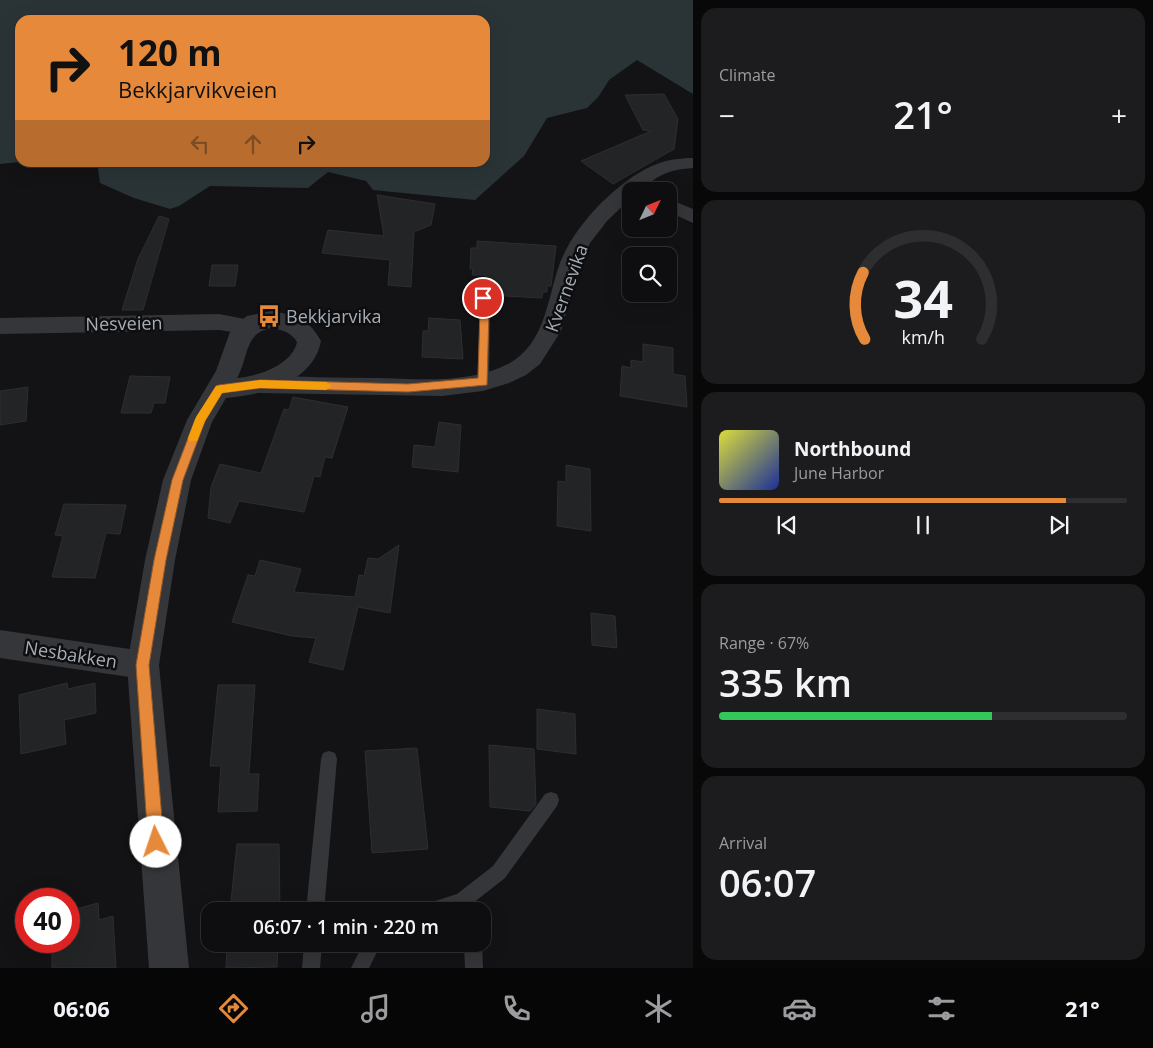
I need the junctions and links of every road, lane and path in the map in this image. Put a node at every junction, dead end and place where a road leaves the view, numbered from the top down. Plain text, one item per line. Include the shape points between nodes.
1 (693, 163) edge
2 (644, 182) edge
3 (622, 203) edge
4 (678, 209) edge
5 (693, 217) edge
6 (483, 298) dead end
7 (0, 326) edge
8 (247, 326) junction
9 (483, 382) junction
10 (260, 384) junction
11 (219, 389) junction
12 (0, 644) edge
13 (142, 665) junction
14 (329, 759) dead end
15 (551, 800) dead end
16 (317, 902) edge
17 (467, 902) edge
18 (312, 952) edge
19 (368, 952) edge
20 (473, 952) edge
21 (169, 968) edge
22 (311, 968) edge
23 (360, 968) edge
24 (474, 968) edge

1 - 2 street, Kvernevika via 670,164 658,169
3 - 9 street, Kvernevika via 589,231 577,248 549,335 538,353 518,369
4 - 5 street
6 - 9 lane
7 - 8 street, Nesveien via 189,322
8 - 10 street via 260,320 292,322 308,338 309,349 302,361
8 - 11 street
9 - 10 street, Kvernevika via 408,388
10 - 11 street
11 - 13 street via 200,420 177,480
12 - 13 street, Nesbakken
13 - 21 street
14 - 16 lane
15 - 17 lane via 499,872
18 - 22 lane
19 - 23 lane
20 - 24 lane

